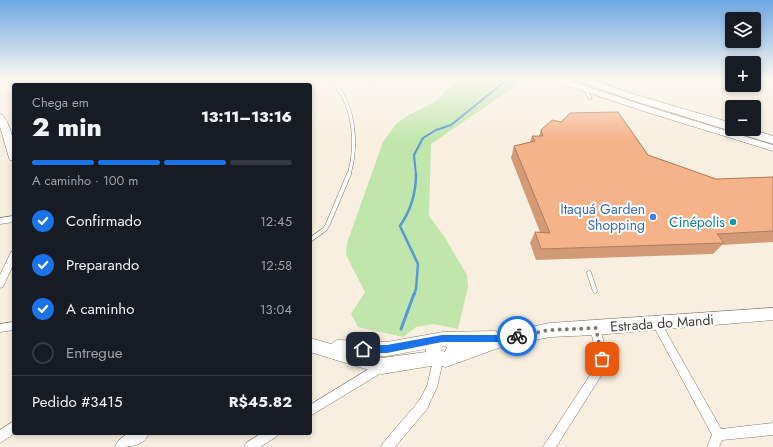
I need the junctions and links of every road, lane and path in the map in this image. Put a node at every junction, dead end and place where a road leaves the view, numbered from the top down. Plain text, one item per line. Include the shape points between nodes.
1 (345, 100) edge
2 (631, 100) edge
3 (642, 100) edge
4 (667, 100) edge
5 (0, 117) edge
6 (725, 120) edge
7 (725, 125) edge
8 (761, 131) edge
9 (773, 135) edge
10 (760, 136) edge
11 (773, 140) edge
12 (773, 148) edge
13 (12, 151) edge
14 (12, 219) edge
15 (0, 221) edge
16 (312, 238) edge
17 (12, 258) edge
18 (589, 273) dead end
19 (0, 284) edge
20 (595, 291) dead end
21 (773, 314) edge
22 (656, 322) junction
23 (12, 326) edge
24 (0, 328) edge
25 (596, 328) junction
26 (442, 339) junction
27 (504, 339) junction
28 (312, 345) edge
29 (312, 346) edge
30 (445, 356) junction
31 (382, 366) junction
32 (312, 410) edge
33 (12, 428) edge
34 (773, 429) edge
35 (139, 435) edge
36 (269, 435) edge
37 (718, 435) junction
38 (0, 437) edge
39 (124, 447) edge
40 (250, 447) edge
41 (387, 447) edge
42 (549, 447) edge
43 (713, 447) edge

1 - 16 lane via 354,135 349,178 326,227
2 - 12 main road
3 - 7 highway
4 - 6 highway
5 - 13 main road
8 - 9 highway
10 - 11 highway
14 - 15 street
17 - 19 street
18 - 20 lane
21 - 22 main road, Estrada do Mandi
22 - 25 main road, Estrada do Mandi
22 - 37 street
23 - 24 street
25 - 27 main road, Estrada do Mandi via 550,330
25 - 42 street via 602,359 601,368
26 - 27 main road, Estrada do Mandi
26 - 28 main road, Estrada do Mandi via 376,350
26 - 30 main road via 436,341 433,348 436,354
27 - 30 main road, Estrada do Mandi
29 - 31 main road, Estrada do Mandi
30 - 31 main road, Estrada do Mandi
30 - 41 street via 423,405
31 - 32 street
33 - 38 street
34 - 37 street
35 - 39 main road
36 - 40 street
37 - 43 street

